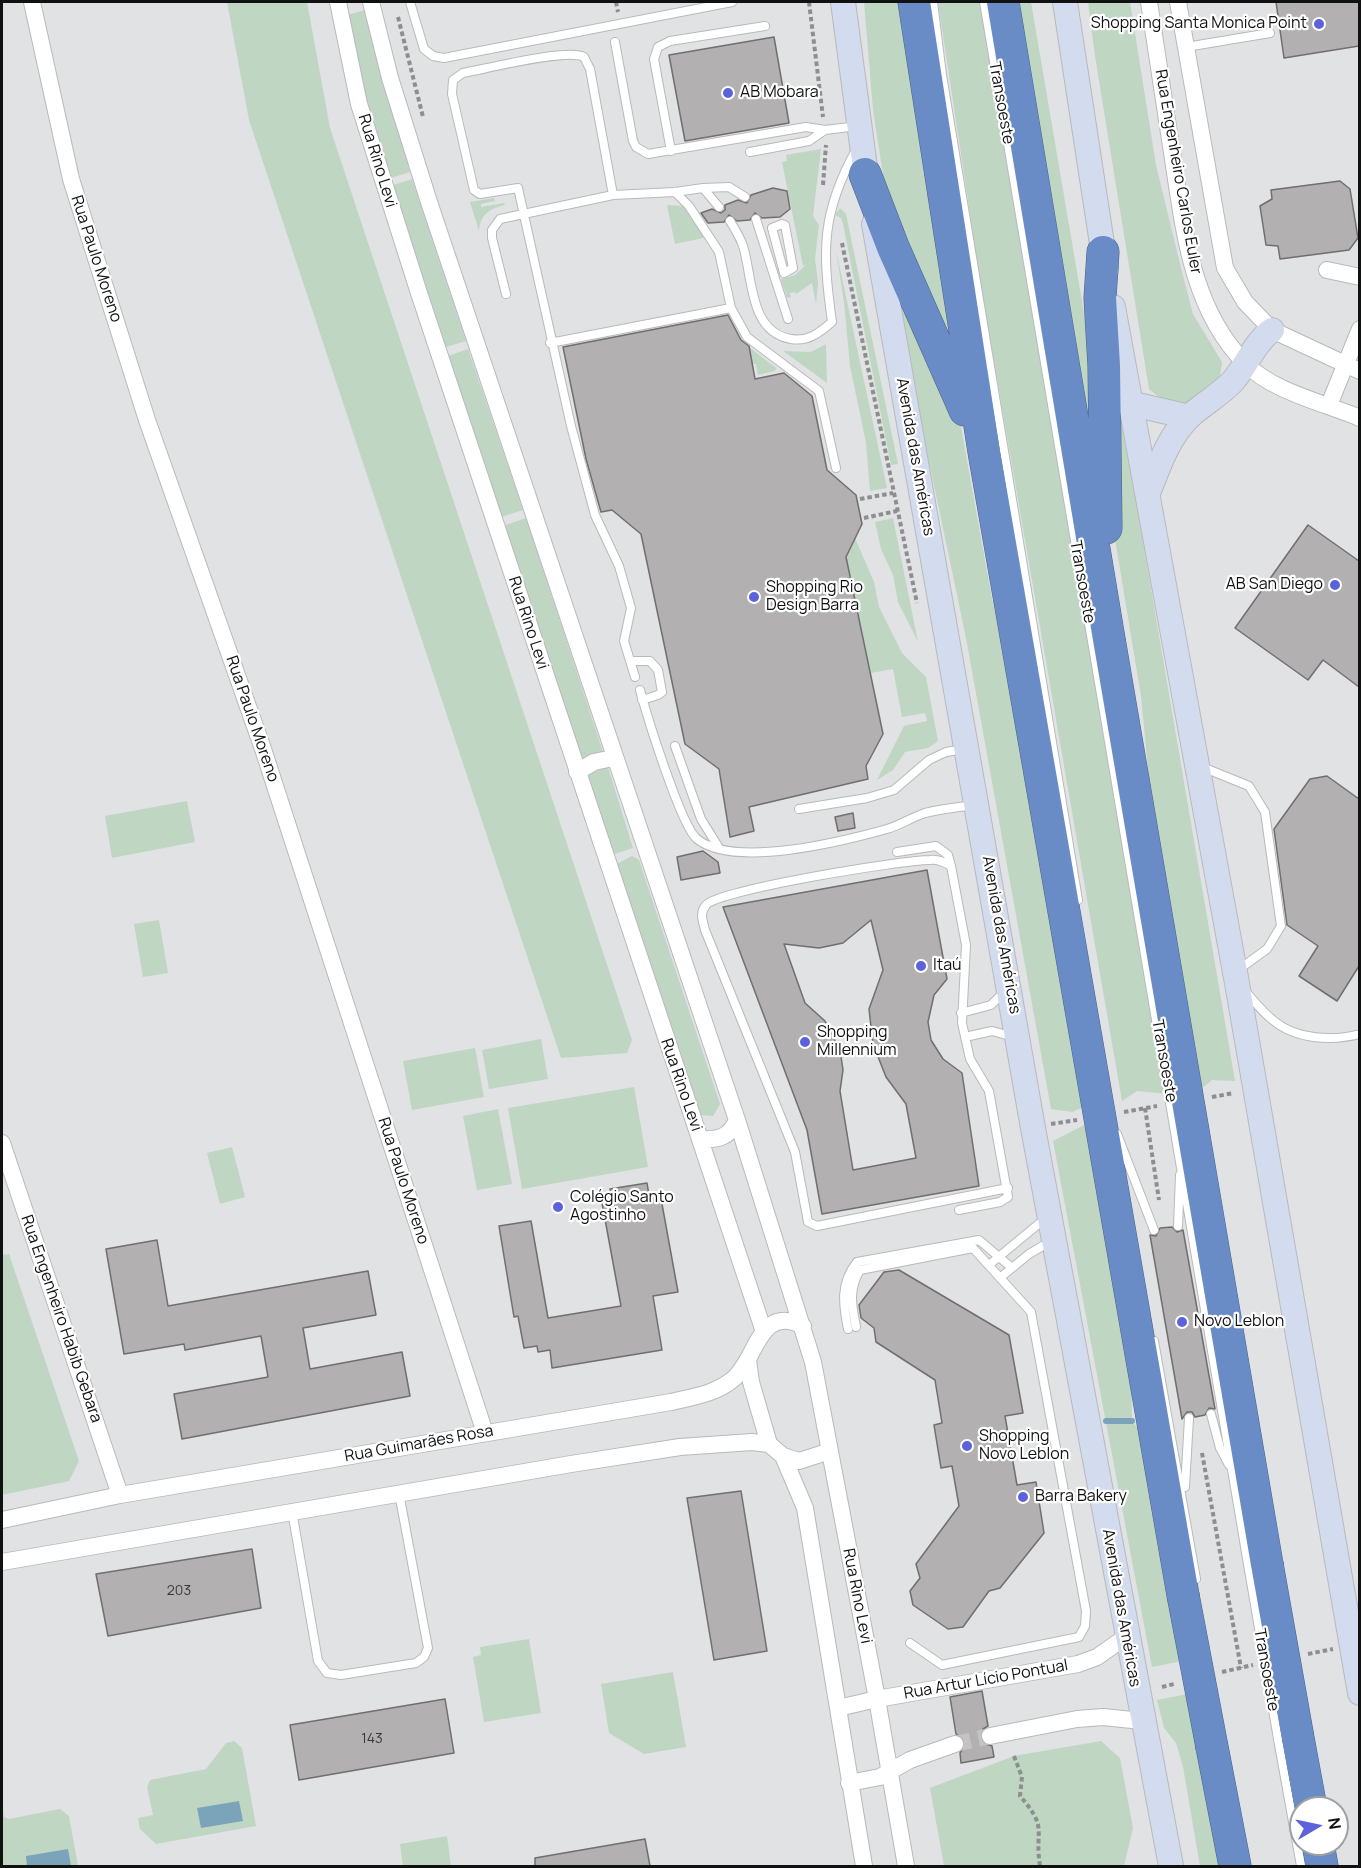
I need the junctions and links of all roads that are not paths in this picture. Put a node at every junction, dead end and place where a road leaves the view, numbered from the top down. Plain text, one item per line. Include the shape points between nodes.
1 (32, 2) edge
2 (338, 2) edge
3 (371, 2) edge
4 (410, 2) edge
5 (732, 2) edge
6 (843, 2) edge
7 (914, 2) edge
8 (933, 2) edge
9 (984, 2) edge
10 (1003, 2) edge
11 (1065, 2) edge
12 (1149, 2) edge
13 (1178, 2) edge
14 (765, 26) dead end
15 (1270, 33) dead end
16 (615, 42) dead end
17 (1186, 47) junction
18 (825, 130) junction
19 (859, 134) junction
20 (671, 151) junction
21 (750, 152) dead end
22 (865, 174) junction
23 (703, 188) junction
24 (675, 192) junction
25 (613, 195) junction
26 (745, 197) dead end
27 (719, 207) dead end
28 (523, 212) junction
29 (756, 219) dead end
30 (730, 221) dead end
31 (773, 233) junction
32 (762, 235) junction
33 (1103, 252) junction
34 (1327, 270) dead end
35 (1359, 277) edge
36 (506, 294) dead end
37 (731, 308) junction
38 (788, 319) dead end
39 (1359, 327) edge
40 (1272, 330) junction
41 (550, 344) junction
42 (1246, 365) junction
43 (1352, 369) edge
44 (1129, 403) junction
45 (1329, 405) junction
46 (1189, 417) junction
47 (1359, 418) edge
48 (984, 453) junction
49 (836, 468) dead end
50 (1148, 493) junction
51 (1108, 633) junction
52 (630, 661) junction
53 (635, 677) dead end
54 (675, 746) dead end
55 (968, 748) junction
56 (613, 758) junction
57 (1197, 765) junction
58 (577, 772) junction
59 (978, 804) junction
60 (799, 809) dead end
61 (719, 848) junction
62 (897, 852) dead end
63 (951, 866) junction
64 (1080, 914) dead end
65 (1236, 978) junction
66 (1010, 985) junction
67 (962, 1014) junction
68 (1359, 1034) edge
69 (965, 1037) junction
70 (1018, 1039) junction
71 (736, 1120) junction
72 (1115, 1124) dead end
73 (1117, 1134) junction
74 (700, 1139) junction
75 (2, 1143) edge
76 (1181, 1162) junction
77 (1124, 1178) dead end
78 (1008, 1188) junction
79 (959, 1210) dead end
80 (1049, 1215) junction
81 (1178, 1226) dead end
82 (1154, 1230) dead end
83 (1054, 1240) junction
84 (999, 1256) junction
85 (989, 1265) junction
86 (1011, 1268) junction
87 (1001, 1277) junction
88 (803, 1326) junction
89 (763, 1329) junction
90 (1153, 1335) dead end
91 (748, 1360) junction
92 (1211, 1414) dead end
93 (1189, 1418) dead end
94 (485, 1433) junction
95 (769, 1444) junction
96 (830, 1451) junction
97 (783, 1456) junction
98 (1233, 1474) junction
99 (399, 1493) junction
100 (120, 1496) junction
101 (1184, 1499) junction
102 (292, 1511) junction
103 (2, 1520) edge
104 (2, 1562) edge
105 (1258, 1567) junction
106 (1191, 1593) junction
107 (1352, 1622) edge
108 (1127, 1636) junction
109 (910, 1643) dead end
110 (1359, 1686) edge
111 (877, 1699) junction
112 (838, 1708) junction
113 (1142, 1721) junction
114 (990, 1736) tunnel mouth
115 (1288, 1739) junction
116 (955, 1744) tunnel mouth
117 (888, 1773) junction
118 (849, 1783) junction
119 (1307, 1796) edge
120 (864, 1866) edge
121 (906, 1866) edge
122 (1171, 1866) edge
123 (1234, 1866) edge
124 (1300, 1866) edge

1 - 94 street, Rua Paulo Moreno via 71,178 140,398 263,748
2 - 58 street, Rua Rino Levi via 359,104
3 - 56 street via 425,191
4 - 5 lane via 424,49 433,56 444,57
6 - 19 main road, Avenida das Américas
7 - 48 highway
8 - 64 lane
9 - 76 lane, Transoeste
10 - 51 highway
11 - 33 main road
12 - 42 street, Rua Engenheiro Carlos Euler via 1193,266 1205,304 1221,335
13 - 17 street, Rua Engenheiro Carlos Euler
14 - 20 lane via 670,41 658,47 654,59
15 - 17 lane
16 - 20 lane via 636,147 648,154
17 - 40 street, Rua Engenheiro Carlos Euler via 1225,268 1245,302
18 - 19 lane
18 - 20 lane via 806,127
18 - 21 lane via 809,141
19 - 22 main road, Avenida das Américas
19 - 30 lane via 827,220 824,254 832,322 819,334 801,340 784,337 762,320 743,247
22 - 48 highway
22 - 55 main road, Avenida das Américas
23 - 24 lane
23 - 26 lane via 729,187
23 - 27 lane
24 - 25 lane
24 - 37 lane via 689,206 719,252
25 - 28 lane
25 - 28 lane via 588,61 571,53 463,73 453,80 451,87 474,190 480,194 518,188
28 - 36 lane via 500,219 492,230
28 - 41 lane
29 - 32 lane
31 - 31 lane via 773,225 784,224 793,268 789,272 782,272
31 - 32 lane
32 - 38 lane
33 - 44 main road
33 - 51 highway via 1100,298 1106,531 1115,601
34 - 35 street
37 - 41 lane
37 - 49 lane via 747,337 819,391
39 - 43 street
40 - 42 main road via 1259,341
40 - 43 street, Rua Engenheiro Carlos Euler
41 - 52 lane via 595,515 619,566 632,608 624,640
42 - 45 street, Rua Engenheiro Carlos Euler via 1284,389
42 - 46 main road via 1231,383
43 - 45 street
44 - 46 main road
44 - 50 main road
45 - 47 street, Rua Engenheiro Carlos Euler
46 - 50 main road via 1174,436
48 - 106 highway
50 - 57 main road
51 - 105 highway
52 - 53 lane
52 - 61 lane via 650,661 658,670 660,694 641,695 689,828 696,838
54 - 61 lane via 701,819
55 - 59 main road, Avenida das Américas
55 - 60 lane via 929,760 894,790
56 - 58 street via 594,762
56 - 71 street
57 - 65 main road
57 - 65 lane via 1249,786 1265,812 1283,925 1267,949
58 - 74 street, Rua Rino Levi
59 - 61 lane via 925,813 887,829 770,853
59 - 66 main road, Avenida das Américas
62 - 63 lane via 936,846 948,855
63 - 67 lane via 966,945
63 - 78 lane via 937,860 920,861 754,888 711,901 701,916 795,1152 808,1222 817,1226
65 - 68 lane via 1275,1023 1319,1039
65 - 107 main road
66 - 67 lane via 991,1005
66 - 70 main road, Avenida das Américas
67 - 69 lane
69 - 70 lane via 992,1031
69 - 78 lane via 970,1059 989,1091
70 - 80 main road, Avenida das Américas
71 - 74 street, Rua Rino Levi via 732,1131 723,1138
71 - 88 street, Rua Rino Levi
72 - 73 lane
73 - 77 lane
73 - 82 lane
74 - 89 street
75 - 100 street, Rua Engenheiro Habib Gebara
76 - 81 lane, Transoeste
76 - 98 lane, Transoeste
78 - 79 lane via 1004,1200
80 - 83 main road, Avenida das Américas
80 - 84 lane
83 - 86 lane
83 - 108 main road, Avenida das Américas
84 - 85 lane
84 - 85 lane via 979,1240 857,1262 846,1278 843,1306 852,1328 851,1296 860,1270 973,1248
84 - 86 lane
85 - 87 lane
86 - 87 lane
87 - 109 lane via 1031,1312 1086,1611 1084,1626 1079,1637 1069,1641 942,1665
88 - 89 street via 780,1321
88 - 96 street, Rua Rino Levi
89 - 91 street, Rua Guimarães Rosa
90 - 101 lane
91 - 94 street, Rua Guimarães Rosa via 733,1380 712,1392
91 - 95 street
92 - 98 lane, Transoeste via 1220,1448
93 - 101 lane
94 - 100 street, Rua Guimarães Rosa
95 - 97 street
95 - 99 street via 680,1447
96 - 97 street via 799,1461
96 - 111 street, Rua Rino Levi
97 - 112 street via 805,1508
98 - 105 lane, Transoeste
99 - 102 street
99 - 102 lane via 428,1648 416,1663 341,1675 327,1673 318,1661
100 - 103 street, Rua Guimarães Rosa
101 - 106 lane
102 - 104 street
105 - 115 highway, bridge
106 - 123 highway, bridge via 1212,1747
107 - 110 main road
108 - 111 street, Rua Artur Lício Pontual via 1097,1657 1078,1664
108 - 113 main road, Avenida das Américas
111 - 112 street, Rua Artur Lício Pontual
111 - 117 street, Rua Rino Levi
112 - 118 street
113 - 114 street via 1077,1719
113 - 122 main road, Avenida das Américas
115 - 119 highway
115 - 124 lane
116 - 117 street via 910,1760
117 - 118 street
117 - 121 street, Rua Rino Levi
118 - 120 street

